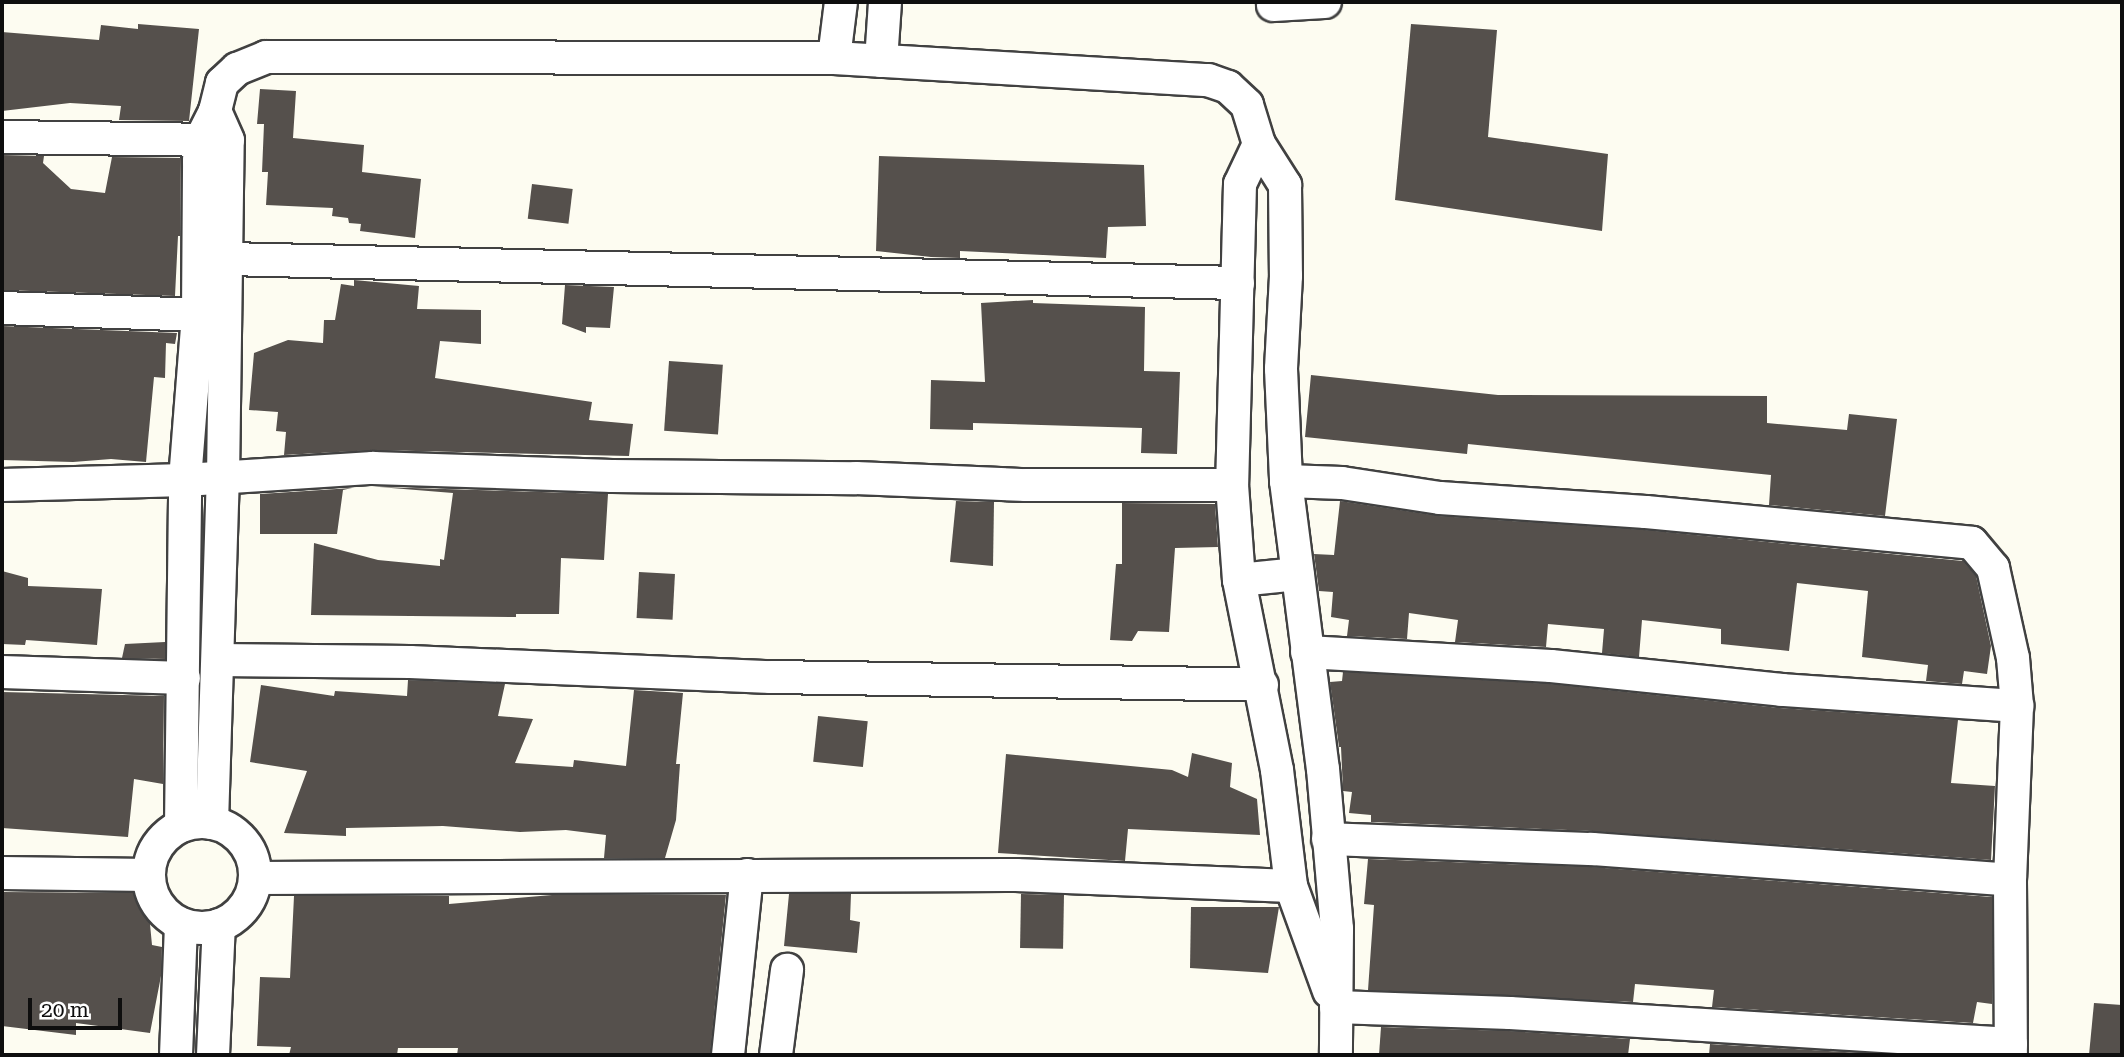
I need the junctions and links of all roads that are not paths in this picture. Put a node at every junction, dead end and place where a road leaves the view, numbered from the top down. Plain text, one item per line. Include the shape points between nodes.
1 (841, 2) edge
2 (885, 2) edge
3 (1325, 2) edge
4 (1273, 5) dead end
5 (834, 58) junction
6 (881, 61) junction
7 (2, 137) edge
8 (215, 140) junction
9 (1259, 144) junction
10 (227, 259) junction
11 (1238, 283) junction
12 (2, 308) edge
13 (198, 315) junction
14 (1233, 365) junction
15 (1281, 369) junction
16 (223, 478) junction
17 (185, 480) junction
18 (1286, 481) junction
19 (2, 485) edge
20 (1232, 485) junction
21 (1298, 574) junction
22 (1239, 580) junction
23 (1307, 652) junction
24 (218, 660) junction
25 (2, 672) edge
26 (184, 678) junction
27 (1262, 685) junction
28 (2017, 706) junction
29 (1323, 769) junction
30 (1277, 770) junction
31 (212, 823) junction
32 (181, 826) junction
33 (1328, 839) junction
34 (2, 873) edge
35 (149, 875) junction
36 (747, 876) junction
37 (256, 878) junction
38 (2010, 880) junction
39 (1291, 886) junction
40 (181, 924) junction
41 (219, 925) junction
42 (787, 970) dead end
43 (1336, 1007) junction
44 (2011, 1050) edge
45 (177, 1055) edge
46 (214, 1055) edge
47 (728, 1055) edge
48 (776, 1055) edge
49 (1336, 1055) edge

1 - 5 street
2 - 6 street
3 - 4 street
5 - 6 street
5 - 8 street via 266,57 248,62 222,83 215,111
6 - 9 street via 1208,80 1228,87 1247,105
7 - 8 street
8 - 10 street
8 - 13 street
9 - 11 street via 1240,184
9 - 15 street via 1285,185
10 - 11 street
10 - 16 street
11 - 14 street
12 - 13 street
13 - 17 street
14 - 15 street
14 - 20 street
15 - 18 street
16 - 17 street
16 - 20 street via 373,468 1026,485
16 - 24 street
17 - 19 street
17 - 26 street
18 - 21 street
18 - 28 street via 1972,543 1993,568 2013,658
20 - 22 street
21 - 22 street
21 - 23 street
22 - 27 street
23 - 28 street via 1551,666 1782,690
23 - 29 street
24 - 27 street
24 - 31 street
25 - 26 street
26 - 32 street
27 - 30 street
28 - 38 street
29 - 30 street
29 - 33 street
30 - 39 street
31 - 32 street
31 - 37 street via 242,839 251,853
32 - 35 street via 158,846
33 - 38 street via 1592,849
33 - 43 street via 1337,929
34 - 35 street
35 - 40 street via 158,904
36 - 37 street
36 - 39 street via 1016,875
36 - 47 street
37 - 41 street via 245,907
38 - 44 street
39 - 43 street
40 - 41 street
40 - 45 street
41 - 46 street
42 - 48 street
43 - 44 street via 1510,1013
43 - 49 street

